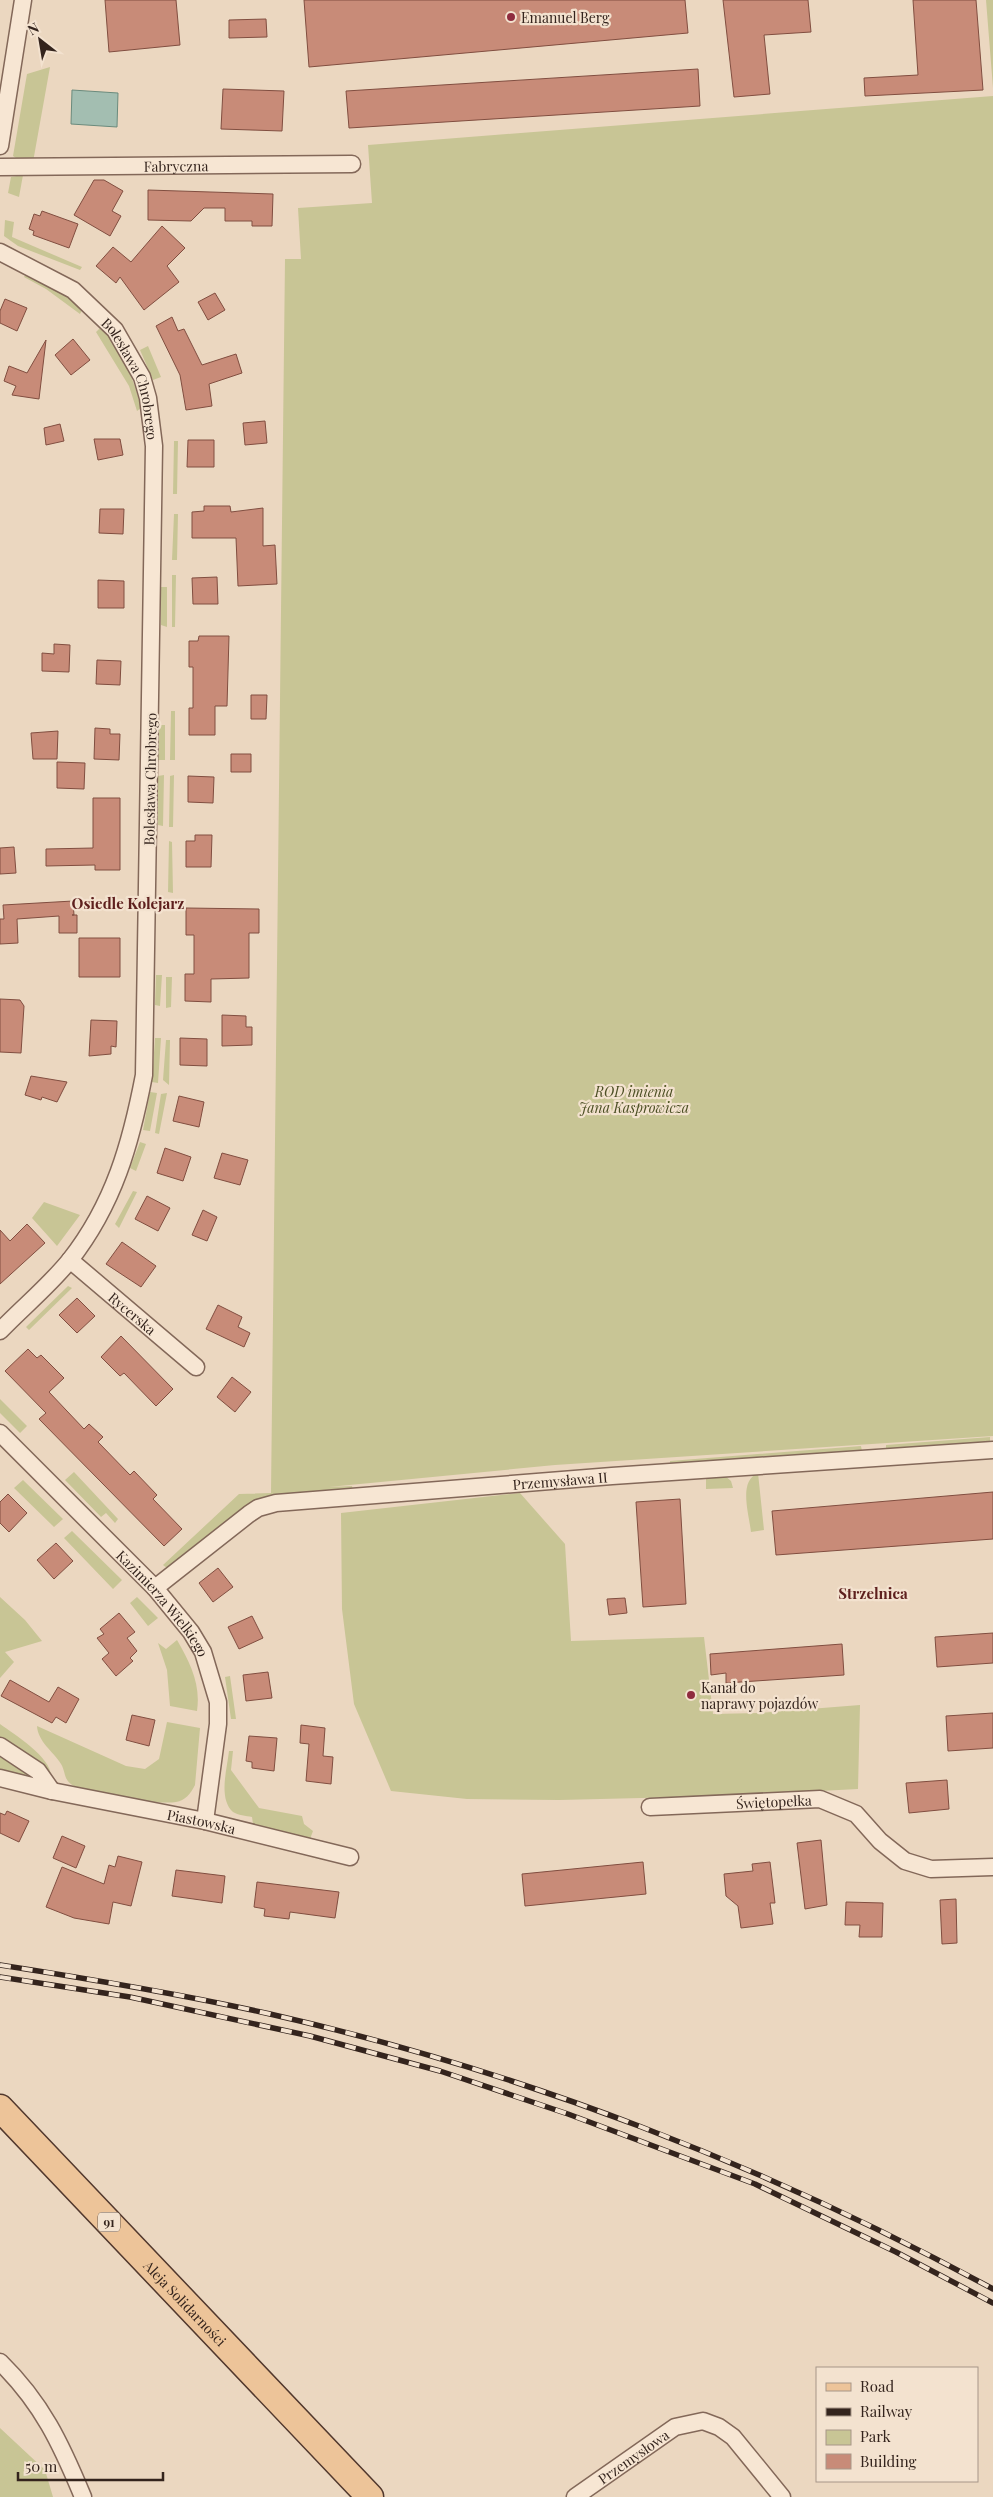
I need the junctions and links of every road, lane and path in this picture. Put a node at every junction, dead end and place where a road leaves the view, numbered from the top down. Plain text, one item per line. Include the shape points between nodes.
1 (23, 0) edge
2 (0, 146) edge
3 (352, 164) dead end
4 (0, 167) edge
5 (0, 252) edge
6 (70, 1260) junction
7 (0, 1331) edge
8 (196, 1368) dead end
9 (0, 1433) edge
10 (993, 1450) edge
11 (155, 1588) junction
12 (0, 1746) edge
13 (0, 1778) edge
14 (52, 1791) junction
15 (650, 1807) dead end
16 (205, 1821) junction
17 (350, 1857) dead end
18 (993, 1867) edge
19 (0, 2108) edge
20 (0, 2362) edge
21 (83, 2497) edge
22 (370, 2497) edge
23 (575, 2497) edge
24 (782, 2497) edge

1 - 2 street
3 - 4 street, Fabryczna
5 - 6 street, Bolesława Chrobrego via 73,290 115,330 142,377 154,446 144,1074 134,1128 111,1193
6 - 7 street, Bolesława Chrobrego
6 - 8 street, Rycerska
9 - 11 street, Kazimierza Wielkiego
10 - 11 street, Przemysława II via 276,1503 249,1514
11 - 16 street, Kazimierza Wielkiego via 203,1652 216,1693 218,1724
12 - 14 street via 38,1771
13 - 14 street, Piastowska
14 - 16 street, Piastowska
15 - 18 street, Świętopełka via 820,1799 856,1814 880,1841 905,1861 931,1869
16 - 17 street, Piastowska
19 - 22 main road, Aleja Solidarności / 91
20 - 21 street via 32,2398 61,2444
23 - 24 street, Przemysłowa via 675,2426 703,2421 733,2437

